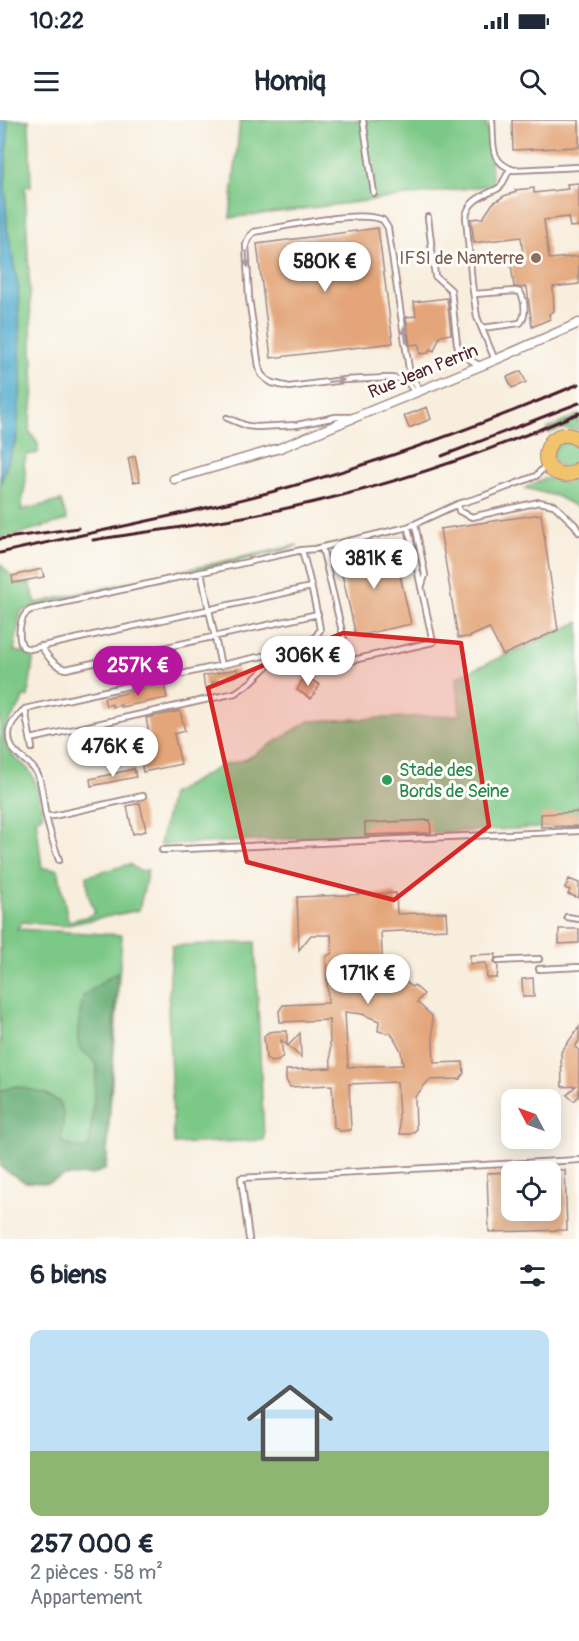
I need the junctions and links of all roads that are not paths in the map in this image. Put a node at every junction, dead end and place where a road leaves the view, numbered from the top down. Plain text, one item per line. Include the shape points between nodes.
1 (363, 120) edge
2 (492, 120) edge
3 (579, 167) edge
4 (510, 169) junction
5 (374, 193) dead end
6 (428, 217) dead end
7 (474, 294) junction
8 (579, 323) edge
9 (482, 328) junction
10 (495, 360) junction
11 (480, 366) junction
12 (418, 391) junction
13 (356, 417) junction
14 (228, 418) dead end
15 (579, 441) edge
16 (548, 464) junction
17 (579, 469) edge
18 (174, 479) dead end
19 (458, 504) junction
20 (415, 524) junction
21 (408, 527) junction
22 (579, 532) edge
23 (322, 547) junction
24 (302, 550) junction
25 (201, 572) junction
26 (311, 587) junction
27 (421, 591) junction
28 (209, 609) junction
29 (318, 614) junction
30 (215, 636) junction
31 (41, 646) junction
32 (282, 652) junction
33 (221, 666) junction
34 (25, 709) junction
35 (97, 725) junction
36 (31, 739) junction
37 (32, 748) dead end
38 (103, 754) dead end
39 (143, 796) dead end
40 (46, 816) junction
41 (579, 831) edge
42 (162, 850) dead end
43 (59, 860) dead end
44 (567, 917) dead end
45 (579, 919) edge
46 (539, 958) dead end
47 (498, 961) dead end
48 (579, 967) edge
49 (539, 969) dead end
50 (579, 1160) edge
51 (249, 1239) edge

1 - 5 lane
2 - 4 lane via 494,155
3 - 4 lane
4 - 7 lane via 501,186 467,208
6 - 11 lane via 435,276 452,290 458,349
7 - 9 lane
7 - 9 lane via 515,291 523,297 523,321
8 - 10 street, Rue Jean Perrin
9 - 10 lane
10 - 11 street, Rue Jean Perrin
11 - 12 street, Rue Jean Perrin
12 -> 12 lane via 410,369 388,228 383,220 364,216 321,220 254,232 249,237 249,298 259,367 266,379 289,387 344,380 402,379
12 - 13 street, Rue Jean Perrin
13 - 14 lane via 257,427
13 - 18 street, Rue Jean Perrin via 280,448
15 - 16 main road via 568,435 555,438 546,450
16 - 17 main road via 564,475
16 - 19 lane via 536,476
19 - 20 lane
19 - 22 lane via 459,511 472,517 539,502 554,506
20 - 21 lane
20 - 27 lane via 425,575
21 - 23 lane
21 - 27 lane
23 - 24 lane
23 - 27 lane via 349,661 433,642
24 - 25 lane
24 - 26 lane
25 - 28 lane
25 - 31 lane via 25,612 19,641 30,649
26 - 28 lane
26 - 29 lane
28 - 30 lane
28 - 31 lane
29 - 30 lane
29 - 32 lane via 320,630 312,642
30 - 31 lane via 66,669 55,664
30 - 33 lane
32 - 33 lane
32 - 35 lane via 235,693
33 - 34 lane
34 - 36 lane
34 - 40 lane via 10,725 11,747 39,776
35 - 36 lane
35 - 38 lane
36 - 37 lane
39 - 40 lane
40 - 43 lane
41 - 42 lane
44 - 45 lane
46 - 47 lane
48 - 49 lane
50 - 51 lane via 241,1178

